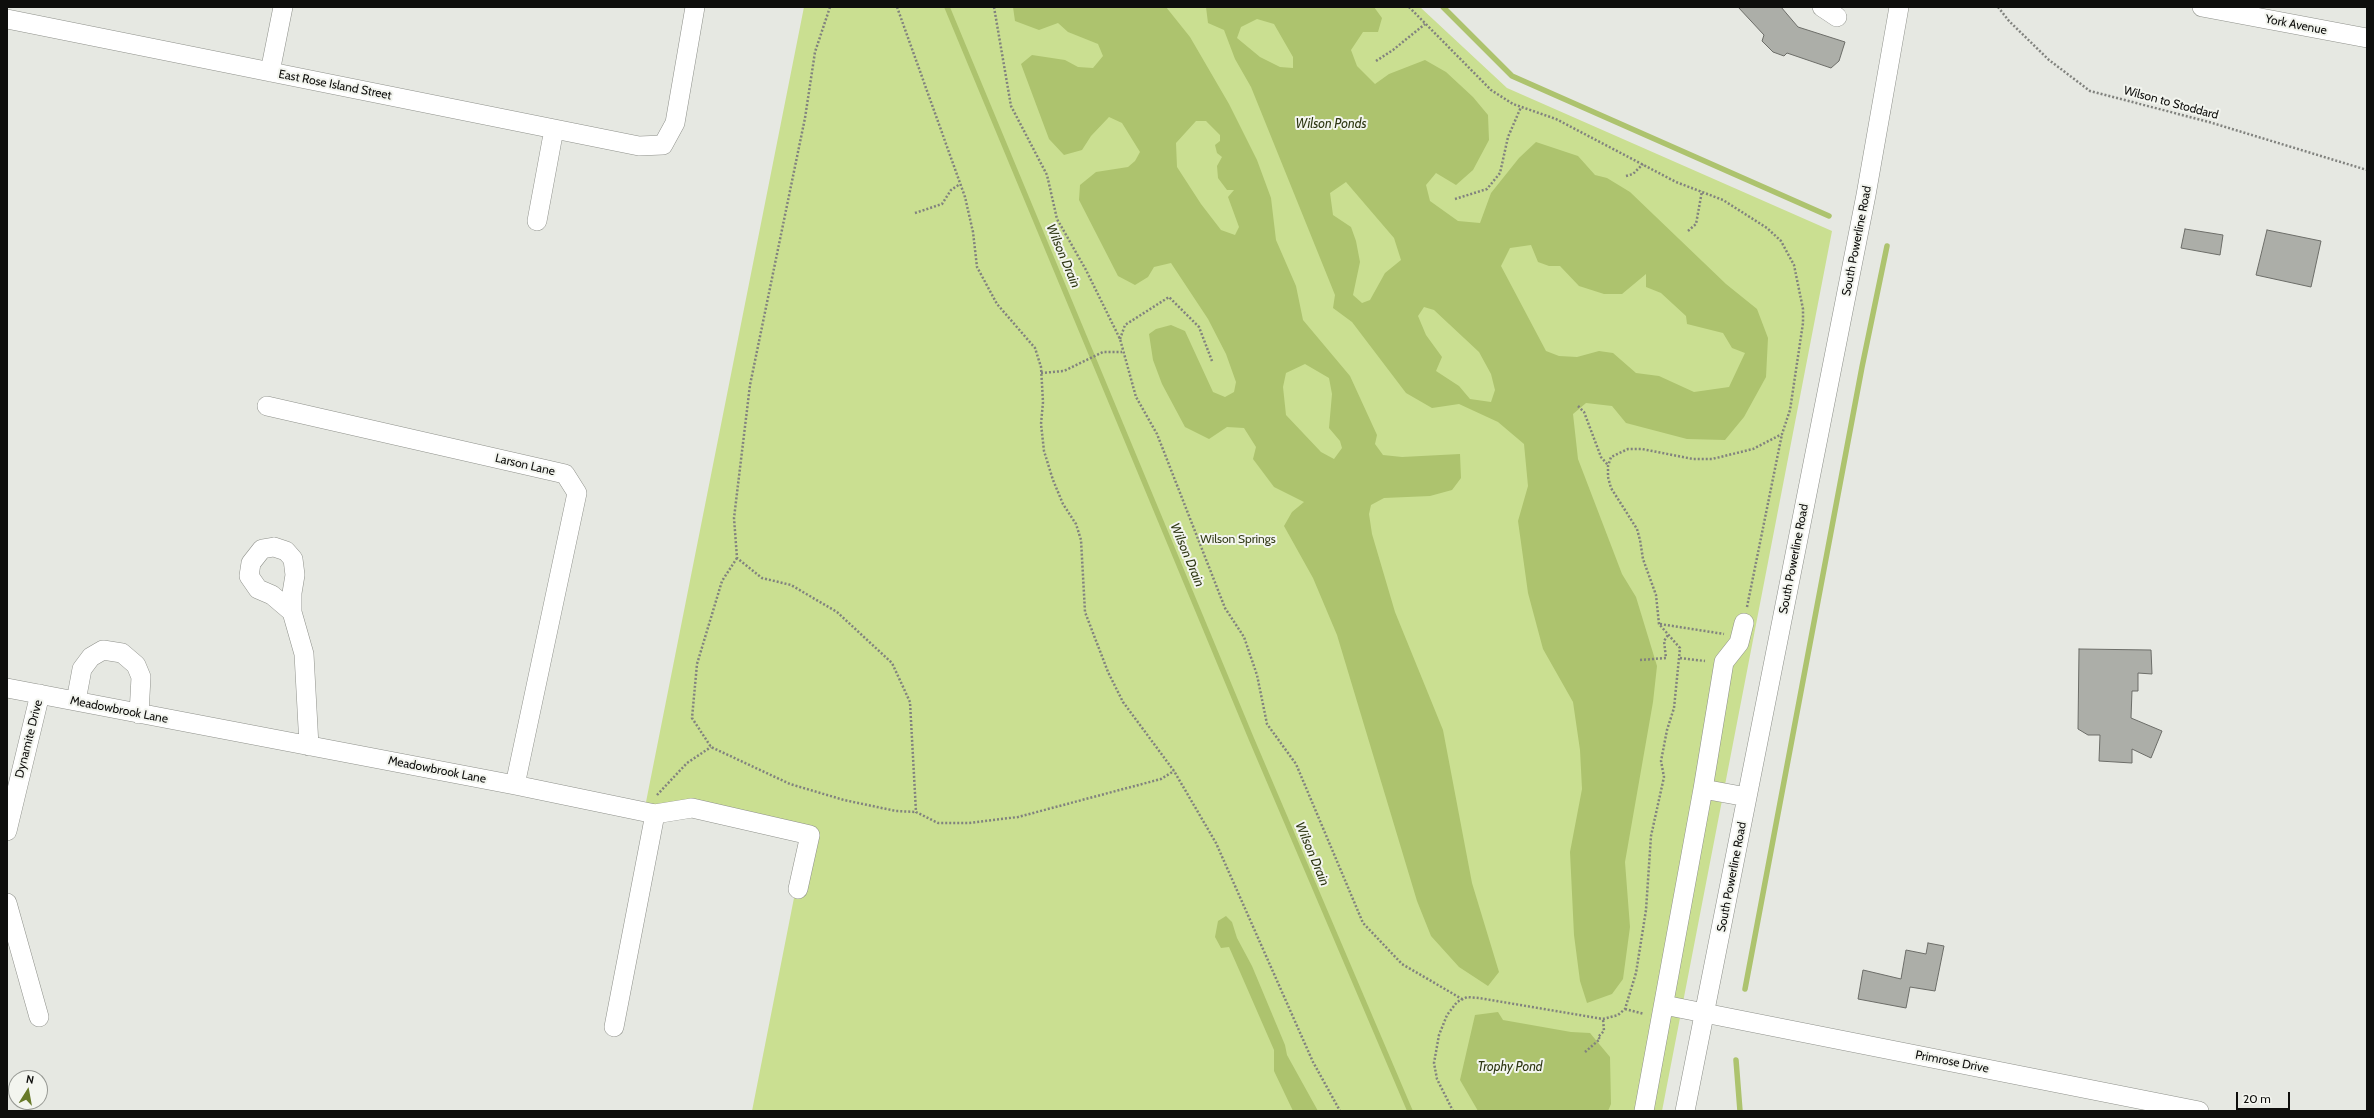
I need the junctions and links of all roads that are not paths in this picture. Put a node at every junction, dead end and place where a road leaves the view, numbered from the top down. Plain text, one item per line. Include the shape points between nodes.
1 (283, 7) edge
2 (695, 7) edge
3 (1899, 7) edge
4 (2202, 7) edge
5 (7, 18) edge
6 (2367, 38) edge
7 (270, 72) junction
8 (554, 129) junction
9 (537, 221) dead end
10 (267, 406) dead end
11 (292, 612) dead end
12 (1744, 623) road end
13 (7, 688) edge
14 (40, 694) junction
15 (76, 701) junction
16 (139, 714) junction
17 (309, 746) junction
18 (515, 785) junction
19 (1703, 789) junction
20 (1747, 797) junction
21 (648, 813) junction
22 (7, 831) edge
23 (798, 889) dead end
24 (7, 903) edge
25 (1664, 1005) junction
26 (1705, 1012) junction
27 (39, 1017) dead end
28 (614, 1027) dead end
29 (1644, 1111) edge
30 (1685, 1111) edge
31 (2199, 1111) edge

1 - 7 street
2 - 8 street, East Rose Island Street via 675,124 663,145 639,146
3 - 20 street, South Powerline Road via 1866,195
4 - 6 street, York Avenue
5 - 7 street, East Rose Island Street
7 - 8 street, East Rose Island Street
8 - 9 street
10 - 18 street, Larson Lane via 565,474 577,493
11 - 17 street via 304,654
12 - 19 street via 1739,643 1724,662
13 - 14 street, Meadowbrook Lane
14 - 15 street, Meadowbrook Lane
14 - 22 street, Dynamite Drive
15 - 16 street, Meadowbrook Lane
15 - 16 street via 82,669 91,656 103,650 122,653 136,665 142,677
16 - 17 street, Meadowbrook Lane
17 - 18 street, Meadowbrook Lane
18 - 21 street, Meadowbrook Lane
19 - 20 street
19 - 25 street
20 - 26 street, South Powerline Road
21 - 23 street via 692,808 810,836
21 - 28 street
24 - 27 street
25 - 26 street, Primrose Drive
25 - 29 street
26 - 30 street, South Powerline Road
26 - 31 street, Primrose Drive

